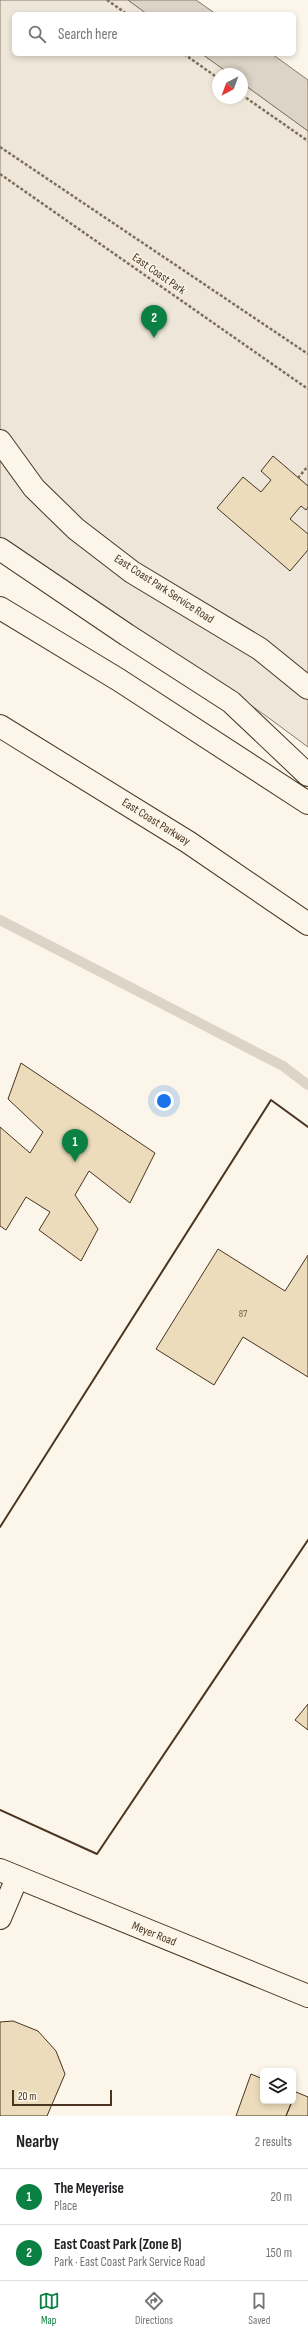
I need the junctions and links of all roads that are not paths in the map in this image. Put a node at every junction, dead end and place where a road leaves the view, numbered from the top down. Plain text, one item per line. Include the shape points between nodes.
1 (0, 441) edge
2 (0, 549) edge
3 (0, 608) edge
4 (308, 688) edge
5 (0, 726) edge
6 (308, 775) edge
7 (308, 803) edge
8 (308, 924) edge
9 (9, 1874) edge
10 (0, 1918) edge
11 (308, 1996) edge

1 - 4 main road, East Coast Park Service Road via 34,488 76,529 132,572 260,649
2 - 6 main road via 231,702
3 - 7 main road via 119,680
5 - 8 main road, East Coast Parkway via 188,842
9 - 10 main road
9 - 11 main road, Meyer Road

